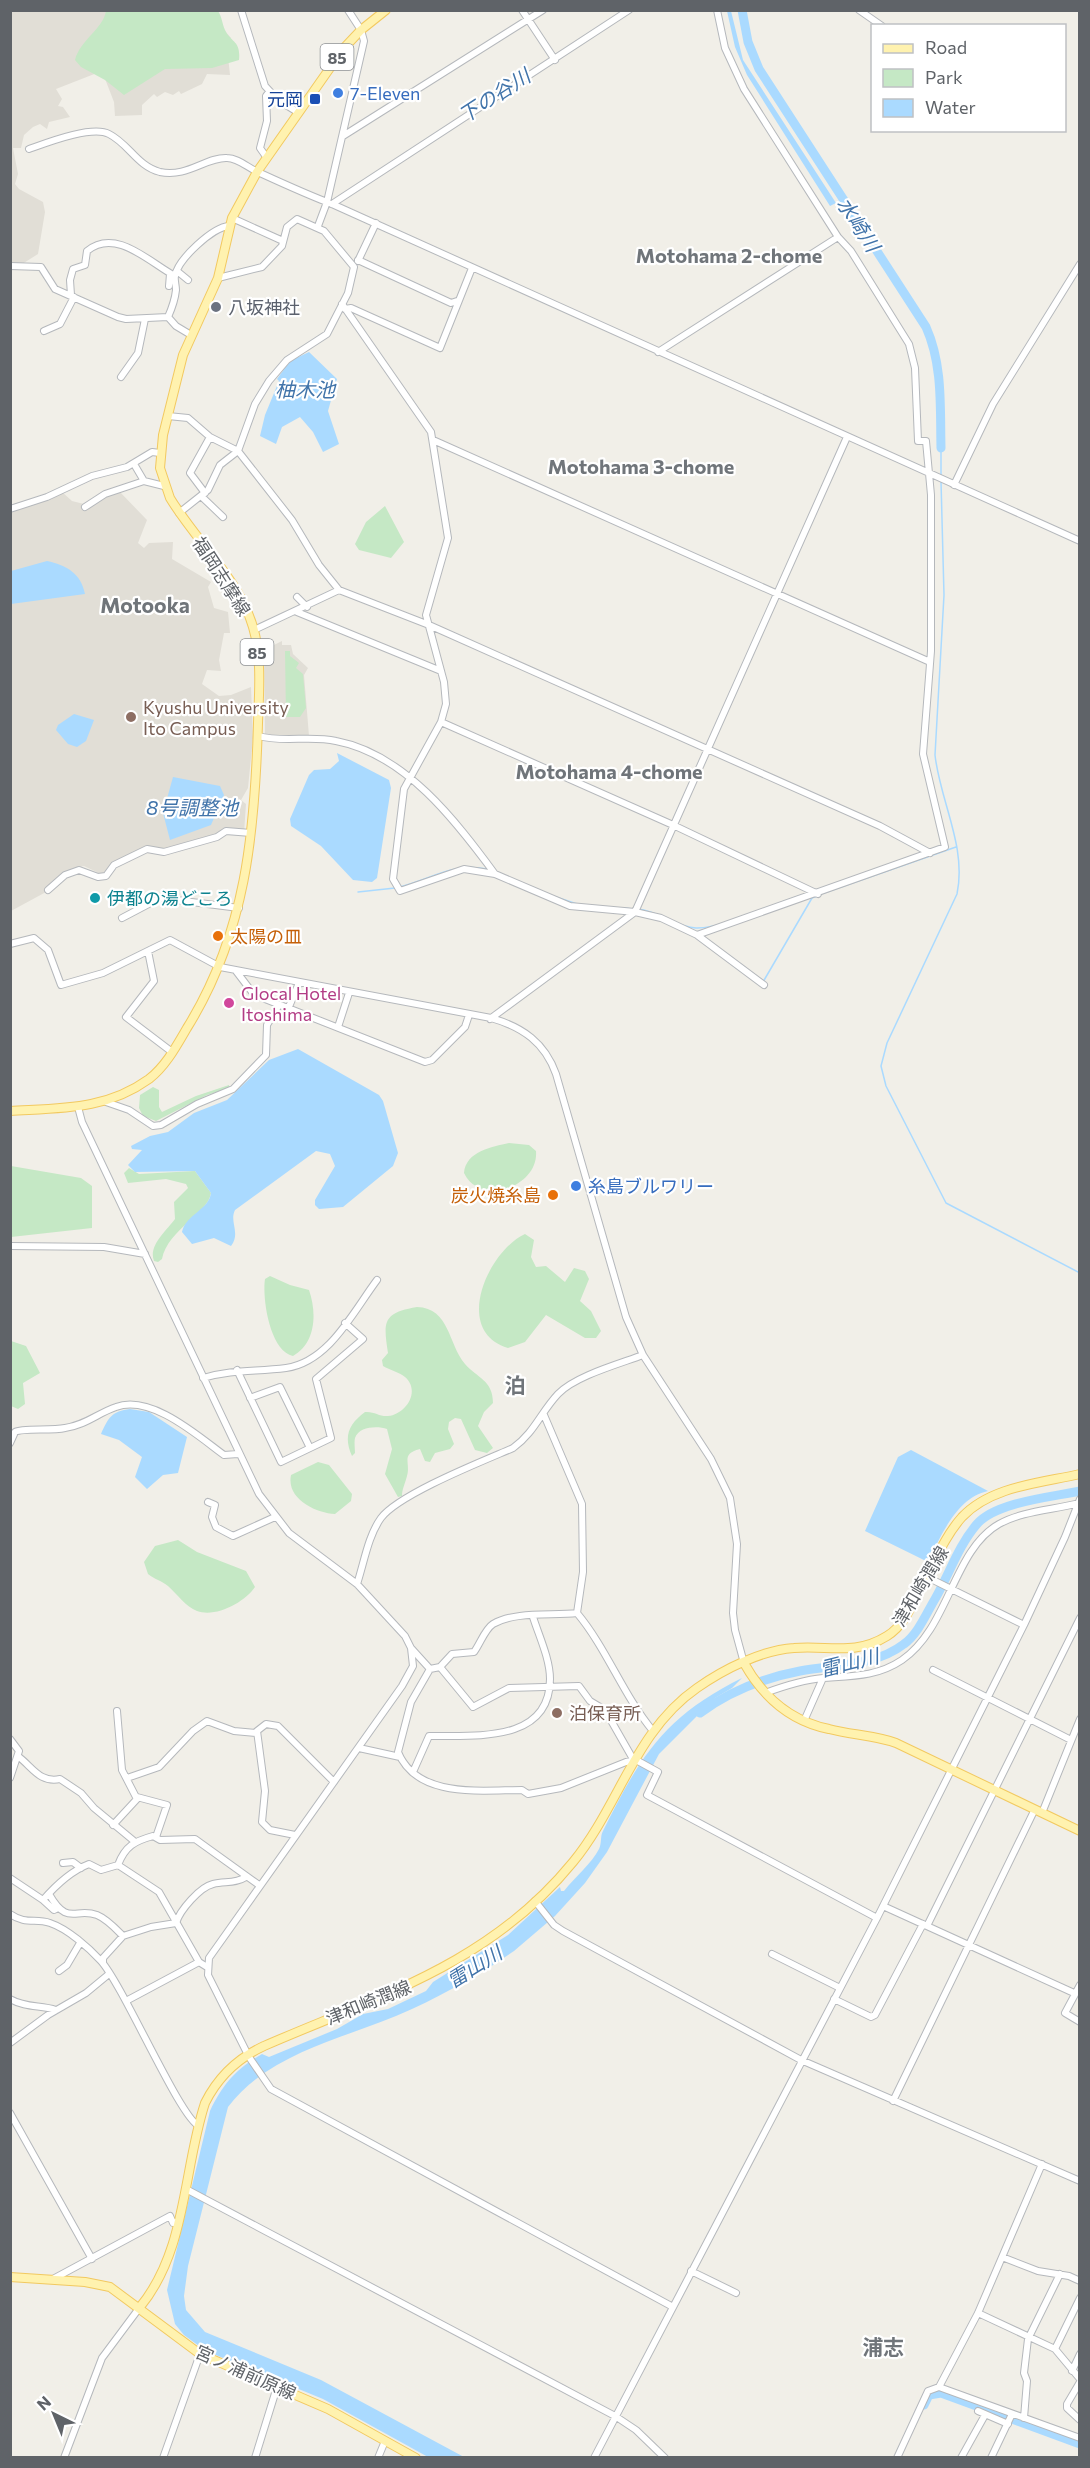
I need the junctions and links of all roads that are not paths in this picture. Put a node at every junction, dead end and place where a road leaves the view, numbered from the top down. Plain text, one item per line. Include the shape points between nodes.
1 (241, 10) edge
2 (348, 10) edge
3 (386, 10) edge
4 (522, 10) edge
5 (543, 10) edge
6 (629, 10) edge
7 (717, 10) edge
8 (859, 10) edge
9 (528, 20) junction
10 (879, 24) edge
11 (361, 30) junction
12 (553, 57) junction
13 (270, 92) junction
14 (298, 113) junction
15 (343, 136) junction
16 (29, 149) dead end
17 (267, 158) junction
18 (257, 172) junction
19 (330, 203) junction
20 (230, 222) junction
21 (376, 223) junction
22 (318, 226) junction
23 (838, 237) junction
24 (283, 241) junction
25 (358, 260) junction
26 (1080, 264) edge
27 (10, 266) edge
28 (354, 267) junction
29 (472, 267) junction
30 (174, 273) junction
31 (218, 278) junction
32 (188, 280) dead end
33 (168, 286) dead end
34 (73, 296) junction
35 (456, 301) junction
36 (344, 306) junction
37 (168, 317) junction
38 (145, 319) junction
39 (44, 331) dead end
40 (191, 335) junction
41 (658, 352) junction
42 (121, 377) dead end
43 (168, 416) junction
44 (210, 437) junction
45 (847, 437) junction
46 (433, 440) junction
47 (238, 451) junction
48 (160, 453) junction
49 (135, 464) junction
50 (928, 474) junction
51 (144, 481) junction
52 (954, 485) junction
53 (164, 486) junction
54 (203, 495) junction
55 (85, 507) dead end
56 (10, 509) edge
57 (179, 513) junction
58 (223, 517) dead end
59 (1080, 542) edge
60 (339, 590) junction
61 (777, 594) junction
62 (297, 597) dead end
63 (307, 607) junction
64 (297, 612) junction
65 (429, 625) junction
66 (254, 630) junction
67 (930, 662) junction
68 (441, 671) junction
69 (441, 722) junction
70 (258, 736) junction
71 (708, 749) junction
72 (410, 777) junction
73 (674, 825) junction
74 (251, 833) junction
75 (928, 851) junction
76 (495, 874) junction
77 (48, 890) dead end
78 (815, 891) junction
79 (239, 908) junction
80 (635, 910) junction
81 (122, 918) dead end
82 (697, 934) junction
83 (10, 944) edge
84 (148, 951) junction
85 (220, 967) junction
86 (236, 970) junction
87 (299, 983) junction
88 (762, 984) dead end
89 (350, 993) junction
90 (279, 1005) junction
91 (288, 1009) junction
92 (469, 1015) junction
93 (490, 1019) junction
94 (338, 1027) junction
95 (172, 1052) junction
96 (106, 1102) junction
97 (78, 1107) junction
98 (10, 1111) edge
99 (10, 1246) edge
100 (145, 1254) junction
101 (376, 1280) dead end
102 (345, 1323) junction
103 (643, 1354) junction
104 (237, 1370) junction
105 (203, 1378) junction
106 (250, 1398) junction
107 (544, 1415) junction
108 (10, 1443) edge
109 (310, 1448) junction
110 (238, 1454) junction
111 (1080, 1474) edge
112 (208, 1502) dead end
113 (1079, 1502) edge
114 (275, 1517) junction
115 (927, 1576) junction
116 (357, 1584) junction
117 (953, 1590) junction
118 (577, 1613) junction
119 (533, 1617) junction
120 (1080, 1618) edge
121 (1024, 1625) junction
122 (411, 1648) junction
123 (744, 1663) junction
124 (440, 1666) junction
125 (430, 1669) junction
126 (933, 1670) dead end
127 (823, 1678) junction
128 (549, 1686) junction
129 (764, 1692) junction
130 (987, 1696) junction
131 (117, 1711) dead end
132 (1029, 1718) junction
133 (1080, 1719) edge
134 (804, 1721) junction
135 (653, 1731) junction
136 (256, 1733) junction
137 (1077, 1733) edge
138 (10, 1739) edge
139 (1071, 1740) junction
140 (359, 1748) junction
141 (19, 1757) junction
142 (400, 1757) junction
143 (634, 1760) junction
144 (950, 1769) junction
145 (413, 1772) junction
146 (10, 1778) edge
147 (127, 1779) junction
148 (334, 1782) junction
149 (993, 1789) junction
150 (137, 1797) junction
151 (1039, 1811) junction
152 (113, 1825) junction
153 (1080, 1831) edge
154 (295, 1835) junction
155 (156, 1837) junction
156 (134, 1841) junction
157 (63, 1863) dead end
158 (118, 1865) junction
159 (81, 1868) junction
160 (246, 1877) junction
161 (10, 1878) edge
162 (259, 1885) junction
163 (49, 1894) junction
164 (43, 1900) junction
165 (536, 1902) junction
166 (883, 1906) junction
167 (56, 1909) junction
168 (10, 1914) edge
169 (877, 1918) junction
170 (49, 1923) junction
171 (176, 1923) junction
172 (925, 1925) junction
173 (123, 1936) junction
174 (80, 1943) junction
175 (968, 1945) junction
176 (772, 1954) dead end
177 (199, 1962) junction
178 (103, 1963) junction
179 (207, 1967) junction
180 (59, 1971) dead end
181 (109, 1974) junction
182 (1080, 1985) edge
183 (840, 1988) junction
184 (1074, 1994) junction
185 (10, 1999) edge
186 (834, 1999) junction
187 (126, 2001) junction
188 (56, 2010) junction
189 (1080, 2022) edge
190 (10, 2043) edge
191 (248, 2055) junction
192 (801, 2060) junction
193 (893, 2101) junction
194 (10, 2113) edge
195 (199, 2126) junction
196 (1042, 2164) junction
197 (1080, 2181) edge
198 (187, 2190) junction
199 (177, 2222) junction
200 (1002, 2257) junction
201 (92, 2259) junction
202 (691, 2271) junction
203 (1060, 2274) junction
204 (10, 2277) edge
205 (53, 2279) junction
206 (1080, 2281) edge
207 (736, 2293) dead end
208 (1080, 2298) edge
209 (140, 2307) junction
210 (673, 2307) junction
211 (978, 2313) junction
212 (1029, 2339) junction
213 (1055, 2349) junction
214 (200, 2354) junction
215 (1080, 2354) edge
216 (1072, 2371) junction
217 (1080, 2380) edge
218 (277, 2387) junction
219 (939, 2387) junction
220 (978, 2411) dead end
221 (1012, 2414) junction
222 (986, 2415) junction
223 (615, 2416) junction
224 (1024, 2418) junction
225 (1080, 2420) edge
226 (1008, 2424) junction
227 (1080, 2438) edge
228 (385, 2440) junction
229 (64, 2457) edge
230 (163, 2457) edge
231 (255, 2457) edge
232 (378, 2457) edge
233 (416, 2457) edge
234 (594, 2457) edge
235 (665, 2457) edge
236 (897, 2457) edge
237 (961, 2457) edge
238 (991, 2457) edge

1 - 13 street via 258,70
2 - 11 street
3 - 11 main road, 福岡志摩線 / 85
4 - 9 street
5 - 9 street
6 - 12 street
7 - 23 street via 736,76
8 - 10 street
9 - 12 street
9 - 15 street
11 - 14 main road, 福岡志摩線 / 85
11 - 15 street via 364,41
12 - 19 street
13 - 14 street
13 - 17 street via 266,96 267,121 260,148
14 - 17 main road, 福岡志摩線 / 85
15 - 19 street
16 - 18 street via 61,138 102,132 110,134 142,164 160,172 185,171 228,157
17 - 18 main road, 福岡志摩線 / 85
18 - 19 street
18 - 20 main road, 福岡志摩線 / 85
19 - 21 street
19 - 22 street
20 - 24 street
20 - 30 street via 200,243
20 - 31 main road, 福岡志摩線 / 85
21 - 25 street
21 - 29 street
22 - 24 street via 297,219 287,227
22 - 28 street
23 - 41 street
23 - 50 street via 851,250 909,344 915,368 918,441 926,441
24 - 31 street via 257,270
25 - 28 street
25 - 35 street via 451,303
26 - 52 street via 993,404
27 - 34 street via 41,267 55,289
28 - 36 street
29 - 35 street
29 - 41 street
30 - 32 street
30 - 33 street
30 - 34 street via 137,252 106,242 87,250 86,263 73,269
30 - 37 street via 174,303
31 - 40 main road, 福岡志摩線 / 85
34 - 38 street via 118,317
34 - 39 street via 60,324
35 - 36 street via 457,309 440,348
36 - 46 street
36 - 47 street via 327,334 287,360 261,391
37 - 38 street
37 - 40 street
38 - 42 street via 138,353
40 - 43 main road, 福岡志摩線 / 85
41 - 45 street
43 - 44 street via 188,418
43 - 48 main road, 福岡志摩線 / 85
44 - 47 street
44 - 54 street via 189,473
45 - 50 street
45 - 61 street
46 - 61 street
46 - 65 street via 448,538 426,615
47 - 54 street via 220,465
47 - 60 street via 292,520
48 - 49 street
48 - 53 main road, 福岡志摩線 / 85
49 - 51 street
49 - 56 street via 92,476
50 - 52 street
50 - 67 street
51 - 53 street
51 - 55 street via 105,494
52 - 59 street
53 - 57 main road, 福岡志摩線 / 85
54 - 57 street
54 - 58 street
57 - 66 main road, 福岡志摩線 / 85 via 243,601
60 - 63 street
60 - 65 street
61 - 67 street
61 - 71 street
62 - 63 street
63 - 64 street
64 - 66 street
64 - 68 street
65 - 68 street
65 - 71 street
66 - 70 main road, 福岡志摩線 / 85
67 - 75 street via 923,754 945,845
68 - 69 street via 446,704
69 - 72 street
69 - 73 street
70 - 72 street via 344,742
70 - 74 main road, 福岡志摩線 / 85
71 - 73 street
71 - 75 street
72 - 76 street
72 - 76 street via 404,789 393,879 400,891 464,869
73 - 78 street
73 - 80 street
74 - 77 street via 226,831 164,852 147,849 114,865 106,876 79,870
74 - 79 main road, 福岡志摩線 / 85
75 - 78 street via 906,864
76 - 80 street via 570,906
78 - 82 street
79 - 81 street via 160,898
79 - 85 main road, 福岡志摩線 / 85
80 - 82 street
80 - 93 street
82 - 88 street
83 - 84 street via 34,938 48,950 61,985 103,973
84 - 85 street via 170,940
84 - 95 street via 154,981 126,1017
85 - 86 street
85 - 95 main road, 福岡志摩線 / 85
86 - 87 street
86 - 90 street via 252,992
87 - 89 street
87 - 91 street
89 - 92 street
89 - 94 street
90 - 91 street
90 - 96 street via 267,1025 266,1055 224,1094 153,1126 129,1110
91 - 94 street
92 - 93 street
92 - 94 street via 465,1027 428,1062
93 - 103 street via 525,1032 549,1057 621,1302
95 - 96 main road, 福岡志摩線 / 85 via 152,1077
96 - 97 main road, 福岡志摩線 / 85
97 - 98 main road, 福岡志摩線 / 85
97 - 100 street
99 - 100 street via 104,1247
100 - 105 street
101 - 102 street
102 - 104 street via 322,1350 300,1364
102 - 109 street via 363,1337 316,1378 332,1438
103 - 107 street via 576,1382 560,1392
103 - 123 street via 711,1459 730,1498 737,1544 733,1613
104 - 105 street
104 - 106 street
105 - 110 street
106 - 109 street via 280,1387
106 - 109 street via 281,1462
107 - 116 street via 513,1448 437,1482 387,1512 379,1522
107 - 118 street via 582,1503 583,1572
108 - 110 street via 22,1428 37,1432 63,1429 93,1420 115,1407 135,1405 182,1423 224,1455
110 - 114 street
111 - 115 main road, 津和崎潤線 via 999,1493 978,1504 954,1528
112 - 114 street via 215,1505 216,1527 233,1536
113 - 117 street via 998,1525 971,1551
113 - 121 street
114 - 116 street via 297,1540
115 - 117 street
115 - 123 main road, 津和崎潤線 via 903,1620 886,1637 839,1651 811,1647 776,1650
116 - 122 street via 405,1636
117 - 121 street
117 - 127 street via 924,1640 900,1662 867,1676
118 - 119 street
118 - 135 street
119 - 124 street via 514,1616 494,1624 474,1652 452,1654
119 - 128 street via 549,1671
120 - 132 street
121 - 130 street
122 - 125 street
122 - 140 street via 410,1675
123 - 129 main road
123 - 135 main road, 津和崎潤線 via 692,1692
124 - 125 street
124 - 128 street via 473,1707 509,1688
125 - 142 street via 410,1706 398,1749
126 - 130 street
127 - 129 street
127 - 134 street
128 - 143 street via 579,1686 590,1701 605,1710
128 - 145 street via 533,1720 514,1731 429,1736
129 - 134 main road via 786,1712
130 - 132 street
130 - 144 street
131 - 147 street via 122,1770
132 - 139 street
132 - 149 street
133 - 137 street
134 - 144 main road via 884,1739
135 - 143 main road, 津和崎潤線
136 - 147 street via 234,1731 207,1721 192,1731 159,1767
136 - 148 street via 266,1724 278,1726
136 - 154 street via 265,1791 262,1822 270,1830
137 - 139 street
138 - 141 street
139 - 151 street
140 - 142 street
140 - 148 street
141 - 146 street
141 - 152 street via 42,1778 60,1779 81,1793
142 - 145 street
143 - 145 street via 561,1788 528,1794 522,1790 454,1790
143 - 165 main road, 津和崎潤線 via 585,1846
143 - 169 street via 658,1772 647,1795
144 - 149 main road
144 - 166 street
147 - 150 street
148 - 154 street
149 - 151 main road
149 - 172 street
150 - 152 street via 135,1805
150 - 155 street via 167,1804
151 - 153 main road
151 - 175 street
152 - 156 street
154 - 162 street
155 - 156 street
155 - 160 street via 195,1839
156 - 158 street
157 - 159 street via 73,1862
158 - 159 street via 101,1870 89,1864
158 - 171 street via 159,1892
159 - 163 street
160 - 162 street
160 - 171 street via 238,1882 206,1886
161 - 164 street
162 - 179 street via 219,1941
163 - 164 street
163 - 167 street
164 - 167 street
165 - 191 main road, 津和崎潤線 via 499,1933 441,1970
165 - 192 street via 563,1931
166 - 169 street
166 - 172 street
167 - 170 street
167 - 173 street via 75,1915 98,1915
168 - 170 street via 24,1921
169 - 183 street
170 - 174 street
171 - 173 street
171 - 177 street
172 - 175 street
172 - 186 street via 875,2015
173 - 178 street
174 - 178 street
174 - 180 street
175 - 184 street
175 - 193 street
176 - 183 street
177 - 179 street
177 - 187 street
178 - 181 street
179 - 191 street
181 - 187 street
181 - 188 street
182 - 184 street
183 - 186 street
184 - 189 street via 1065,2013
185 - 188 street via 22,2006
186 - 192 street
187 - 195 street via 179,2099
188 - 190 street
191 - 195 main road, 津和崎潤線 via 211,2092
191 - 210 street via 272,2089
192 - 193 street
192 - 202 street
193 - 196 street
194 - 201 street
195 - 198 main road, 津和崎潤線
196 - 197 street
196 - 200 street
198 - 199 main road, 津和崎潤線
198 - 223 street
199 - 201 street via 173,2223 170,2217
199 - 209 main road, 津和崎潤線 via 168,2260
200 - 203 street via 1038,2271
200 - 211 street
201 - 205 street
202 - 207 street
202 - 210 street
203 - 206 street
203 - 212 street
204 - 205 main road, 宮ノ浦前原線
205 - 209 main road, 宮ノ浦前原線 via 110,2287
208 - 213 street
209 - 214 main road, 宮ノ浦前原線
209 - 229 street via 102,2358
210 - 223 street
211 - 212 street
211 - 219 street
212 - 213 street
212 - 224 street
213 - 216 street
214 - 218 main road, 宮ノ浦前原線
214 - 230 street
215 - 216 street
216 - 217 street
217 - 225 street via 1067,2404
218 - 228 main road, 宮ノ浦前原線
218 - 231 street
219 - 221 street
219 - 236 street via 928,2391
220 - 222 street
221 - 224 street
221 - 226 street
222 - 226 street
222 - 237 street
223 - 234 street
223 - 235 street
224 - 227 street
226 - 238 street
228 - 232 street
228 - 233 main road, 宮ノ浦前原線

